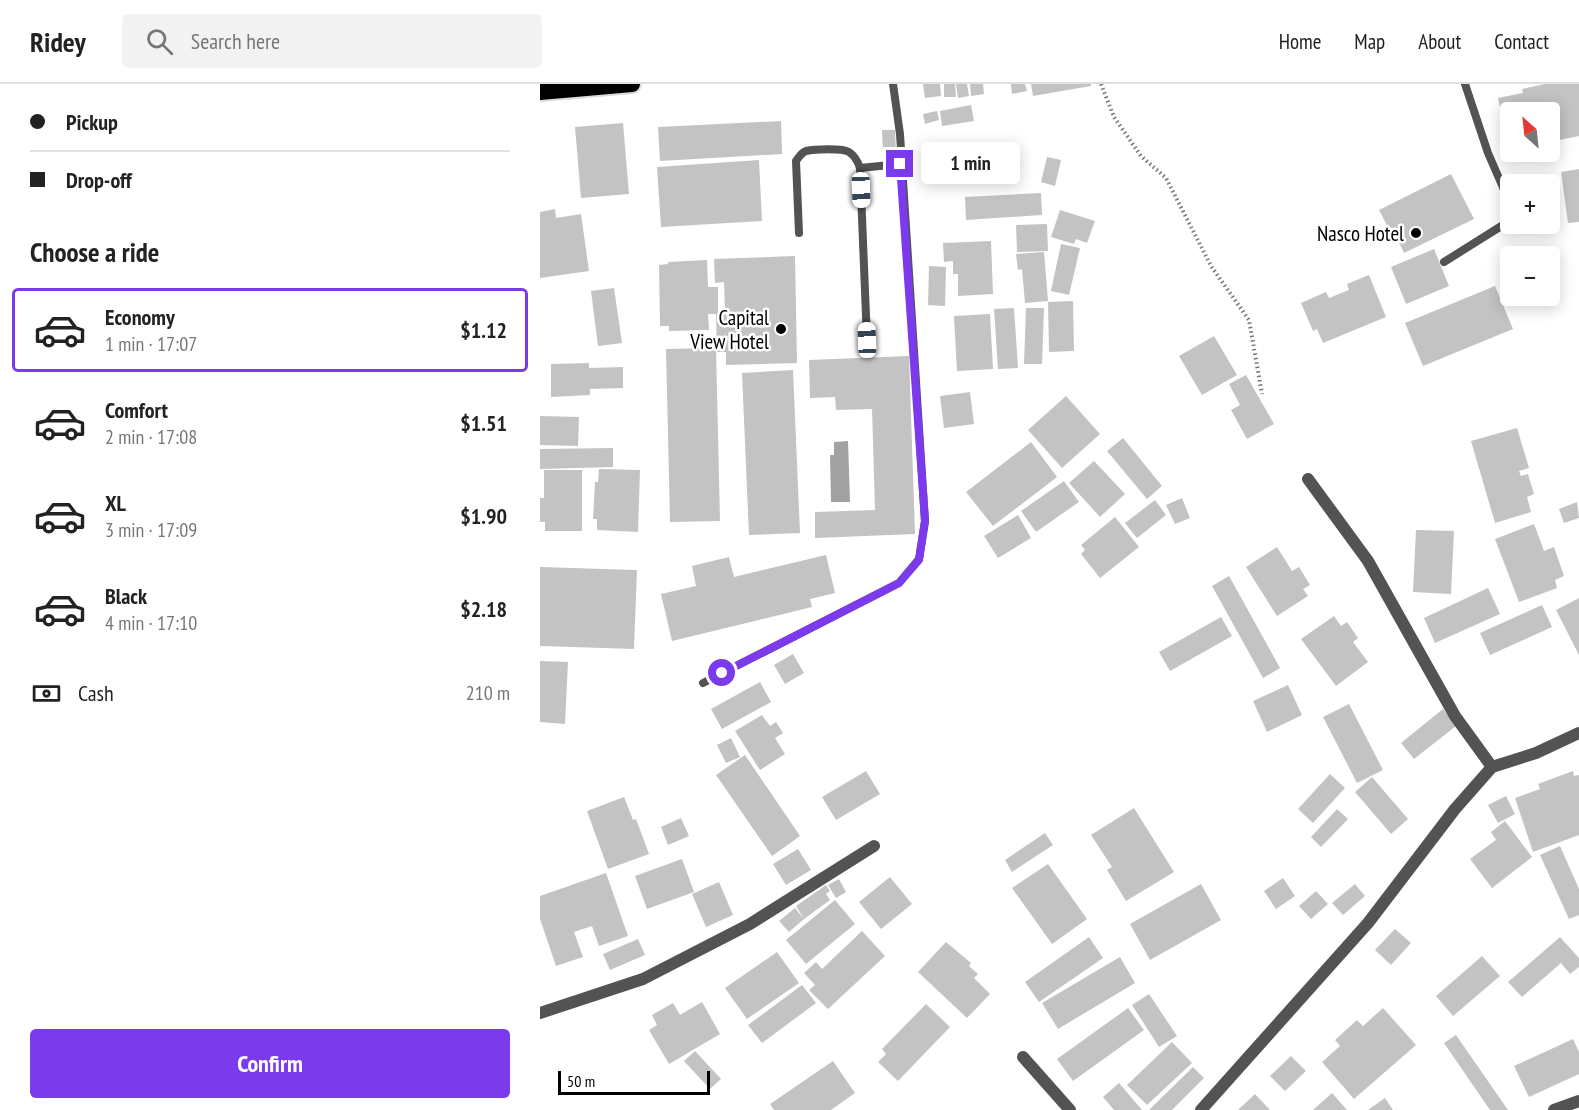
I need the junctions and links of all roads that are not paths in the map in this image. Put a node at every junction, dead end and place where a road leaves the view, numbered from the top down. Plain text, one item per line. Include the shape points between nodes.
1 (632, 84) edge
2 (893, 84) edge
3 (1465, 84) edge
4 (577, 86) edge
5 (540, 92) edge
6 (900, 164) junction
7 (860, 168) junction
8 (799, 233) dead end
9 (1444, 262) dead end
10 (867, 340) dead end
11 (1308, 479) dead end
12 (703, 683) dead end
13 (1579, 734) edge
14 (1492, 767) junction
15 (874, 846) dead end
16 (540, 1013) edge
17 (1023, 1057) dead end
18 (1579, 1101) edge
19 (1070, 1110) edge
20 (1201, 1110) edge
21 (1554, 1110) edge

1 - 4 highway
2 - 6 lane
3 - 9 lane via 1508,199 1509,212 1503,225
4 - 5 highway
6 - 7 lane
6 - 12 lane via 925,521 919,560 899,583
7 - 8 lane via 849,152 841,150 801,154 796,161
7 - 10 lane
11 - 14 street via 1368,561 1455,716
13 - 14 street
14 - 20 street via 1368,923
15 - 16 street via 750,924 644,979
17 - 19 street
18 - 21 street

